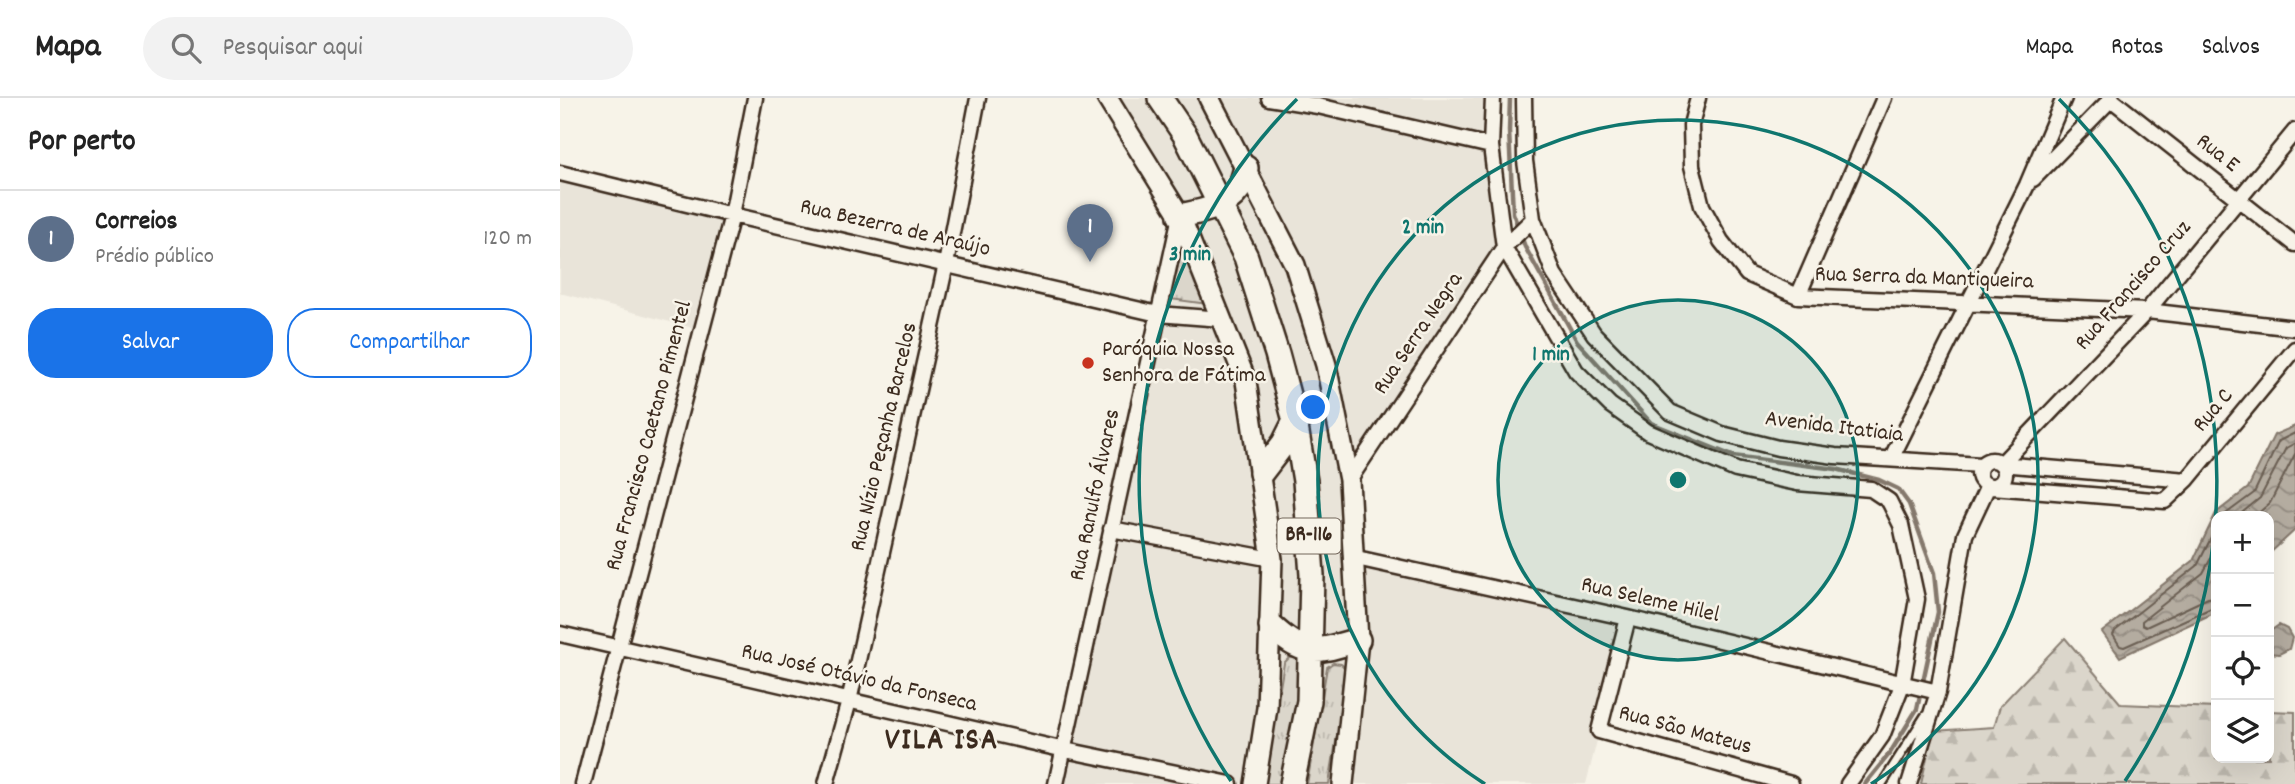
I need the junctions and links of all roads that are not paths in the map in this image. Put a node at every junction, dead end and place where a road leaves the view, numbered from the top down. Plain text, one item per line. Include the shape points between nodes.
1 (755, 98) edge
2 (978, 98) edge
3 (1107, 98) edge
4 (1160, 98) edge
5 (1209, 98) edge
6 (1269, 98) edge
7 (1493, 98) edge
8 (1524, 98) edge
9 (1699, 98) edge
10 (1884, 98) edge
11 (2064, 98) edge
12 (2111, 99) edge
13 (1318, 102) edge
14 (2295, 131) edge
15 (1491, 146) junction
16 (1246, 168) junction
17 (560, 173) edge
18 (2027, 185) junction
19 (2238, 199) junction
20 (1221, 204) junction
21 (732, 215) junction
22 (1180, 216) junction
23 (1533, 219) junction
24 (2295, 244) edge
25 (1504, 247) junction
26 (946, 264) junction
27 (1798, 296) junction
28 (1970, 303) junction
29 (2147, 311) junction
30 (1158, 314) junction
31 (1222, 319) junction
32 (2295, 328) edge
33 (2295, 349) edge
34 (1295, 421) junction
35 (1891, 459) junction
36 (2001, 464) junction
37 (1982, 465) junction
38 (1261, 473) junction
39 (1349, 480) junction
40 (2187, 480) junction
41 (1990, 486) junction
42 (1111, 529) junction
43 (1352, 557) junction
44 (1272, 559) junction
45 (1628, 618) junction
46 (1271, 626) junction
47 (560, 634) edge
48 (1358, 640) junction
49 (618, 647) junction
50 (1311, 651) junction
51 (1902, 685) junction
52 (1938, 692) junction
53 (849, 701) junction
54 (1065, 750) junction
55 (583, 784) edge
56 (826, 784) edge
57 (1056, 784) edge
58 (1230, 784) edge
59 (1255, 784) edge
60 (1292, 784) edge
61 (1343, 784) edge
62 (1791, 784) edge
63 (1848, 784) edge
64 (1882, 784) edge
65 (1909, 784) edge

1 - 21 street, Rua Francisco Caetano Pimentel
2 - 26 street, Rua Nízio Peçanha Barcelos
3 - 22 main road
4 - 20 highway, BR-116
5 - 16 main road
6 - 13 street
7 - 15 street
8 - 23 street, Avenida Itatiaia via 1525,161
9 - 27 street, Rua Serra da Mantiqueira via 1691,125 1692,166 1702,206 1747,274
10 - 27 street
11 - 18 street
12 - 18 street
12 - 19 street, Rua E
13 - 15 street
14 - 19 street, Rua Francisco Cruz
15 - 25 street
16 - 20 highway via 1238,190
16 - 39 main road via 1295,265 1326,365
17 - 21 street, Rua Bezerra de Araújo
18 - 28 street
19 - 24 street, Rua E
19 - 29 street, Rua Francisco Cruz
20 - 22 highway
20 - 34 highway, BR-116 via 1246,257
21 - 26 street, Rua Bezerra de Araújo
21 - 49 street, Rua Francisco Caetano Pimentel
22 - 30 street, Rua Ranulfo Álvares
22 - 31 main road
23 - 25 street, Rua Serra Negra
23 - 35 street, Avenida Itatiaia via 1554,274 1594,334 1670,412 1722,434 1779,448
25 - 39 street, Rua Serra Negra
25 - 51 street via 1576,371 1610,405 1648,432 1736,470 1797,483 1871,489 1889,501 1901,525 1917,599
26 - 30 street, Rua Bezerra de Araújo
26 - 53 street, Rua Nízio Peçanha Barcelos
27 - 28 street, Rua Serra da Mantiqueira
28 - 29 street, Rua Serra da Mantiqueira
28 - 35 street
29 - 32 street, Rua Serra da Mantiqueira
29 - 36 street, Rua Francisco Cruz
30 - 31 street, Rua Bezerra de Araújo
30 - 42 street, Rua Ranulfo Álvares
31 - 38 main road via 1246,381
33 - 40 street, Rua C
34 - 38 highway
34 - 50 highway, BR-116 via 1312,575
35 - 37 street, Avenida Itatiaia
36 - 37 street, Avenida Itatiaia via 1989,460
36 - 40 street, Avenida Itatiaia
36 - 41 street via 2003,480
37 - 41 street via 1979,477
38 - 44 main road
39 - 43 main road
40 - 41 street, Rua C via 2165,501
41 - 52 street via 1965,535
42 - 44 street
42 - 54 street, Rua Ranulfo Álvares
43 - 45 street, Rua Seleme Hilel
43 - 48 main road
44 - 46 main road
45 - 51 street, Rua Seleme Hilel
45 - 62 street, Rua São Mateus via 1599,731
46 - 50 highway via 1287,641
46 - 59 main road via 1267,708
47 - 49 street, Rua José Otávio da Fonseca
48 - 50 highway
48 - 61 main road
49 - 53 street, Rua José Otávio da Fonseca
49 - 55 street, Rua Francisco Caetano Pimentel
50 - 60 highway, BR-116 via 1309,701
51 - 52 street, Rua Seleme Hilel
51 - 63 street via 1882,736
52 - 64 lane
52 - 65 street
53 - 54 street, Rua José Otávio da Fonseca
53 - 56 street, Rua Nízio Peçanha Barcelos
54 - 57 street, Rua Ranulfo Álvares
54 - 58 street, Rua José Otávio da Fonseca

